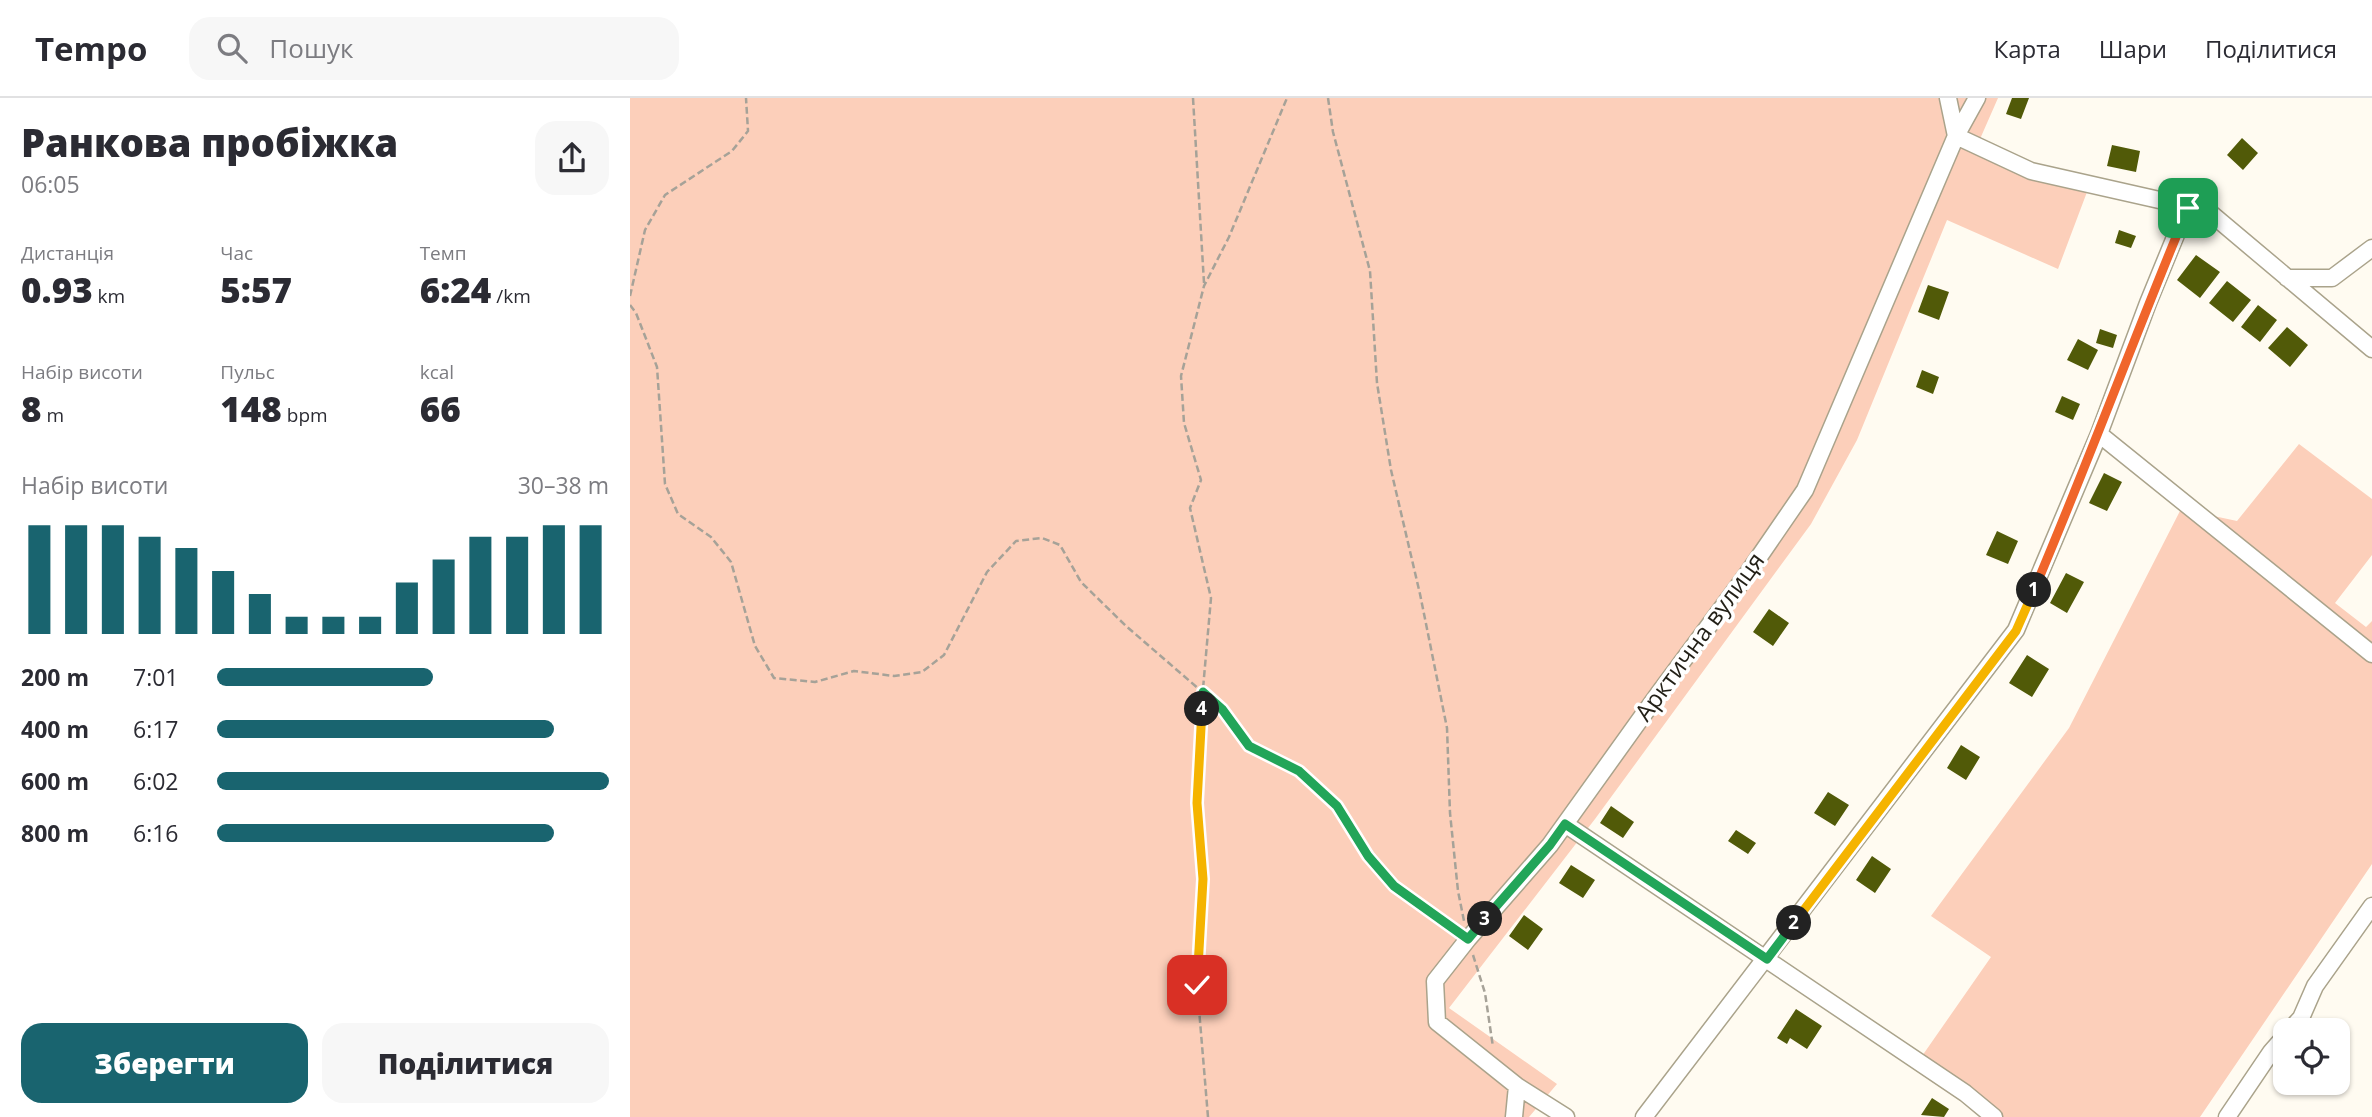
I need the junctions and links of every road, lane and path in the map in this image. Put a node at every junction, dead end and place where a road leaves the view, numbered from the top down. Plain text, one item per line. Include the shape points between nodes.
1 (746, 98) edge
2 (1193, 98) edge
3 (1287, 98) edge
4 (1328, 98) edge
5 (1948, 98) edge
6 (1978, 98) edge
7 (1956, 136) junction
8 (2188, 208) junction
9 (2372, 248) edge
10 (2287, 278) junction
11 (1204, 286) junction
12 (630, 296) edge
13 (630, 305) edge
14 (2372, 349) edge
15 (2099, 434) junction
16 (2372, 654) edge
17 (1203, 692) junction
18 (1565, 824) junction
19 (2372, 906) edge
20 (1468, 939) junction
21 (1767, 959) junction
22 (2301, 1018) edge
23 (2273, 1050) edge
24 (1496, 1070) junction
25 (1517, 1086) junction
26 (1209, 1117) edge
27 (1514, 1117) edge
28 (1566, 1117) edge
29 (1644, 1117) edge
30 (1994, 1117) edge
31 (2227, 1117) edge

1 - 12 path via 748,131 732,151 666,195 645,230
2 - 11 path
3 - 11 path
4 - 20 path via 1370,271 1377,383 1391,470 1447,729 1458,891
5 - 7 lane
6 - 7 lane, Арктична вулиця
7 - 8 lane via 2031,171
7 - 18 lane, Арктична вулиця via 1805,490
8 - 10 lane via 2208,211
8 - 15 lane
9 - 10 lane via 2332,278
10 - 14 lane
11 - 17 path via 1181,376 1184,423 1201,480 1190,508 1211,597
13 - 17 path via 657,367 665,484 678,514 711,537 731,562 755,646 774,678 815,682 854,671 894,676 922,672 944,655 987,572 1016,541 1042,538 1060,545 1081,582
15 - 16 lane
15 - 21 lane via 2016,631
17 - 20 path via 1249,746 1299,771 1337,806 1368,856 1394,886
17 - 26 path via 1197,803 1203,879 1197,985
18 - 20 lane, Арктична вулиця
18 - 21 lane
19 - 22 lane via 2315,986
20 - 24 path via 1485,993
20 - 24 lane, Арктична вулиця via 1435,981 1437,1022
21 - 29 lane
21 - 30 lane
23 - 31 lane
24 - 25 lane, Арктична вулиця
25 - 27 lane
25 - 28 lane, Арктична вулиця

